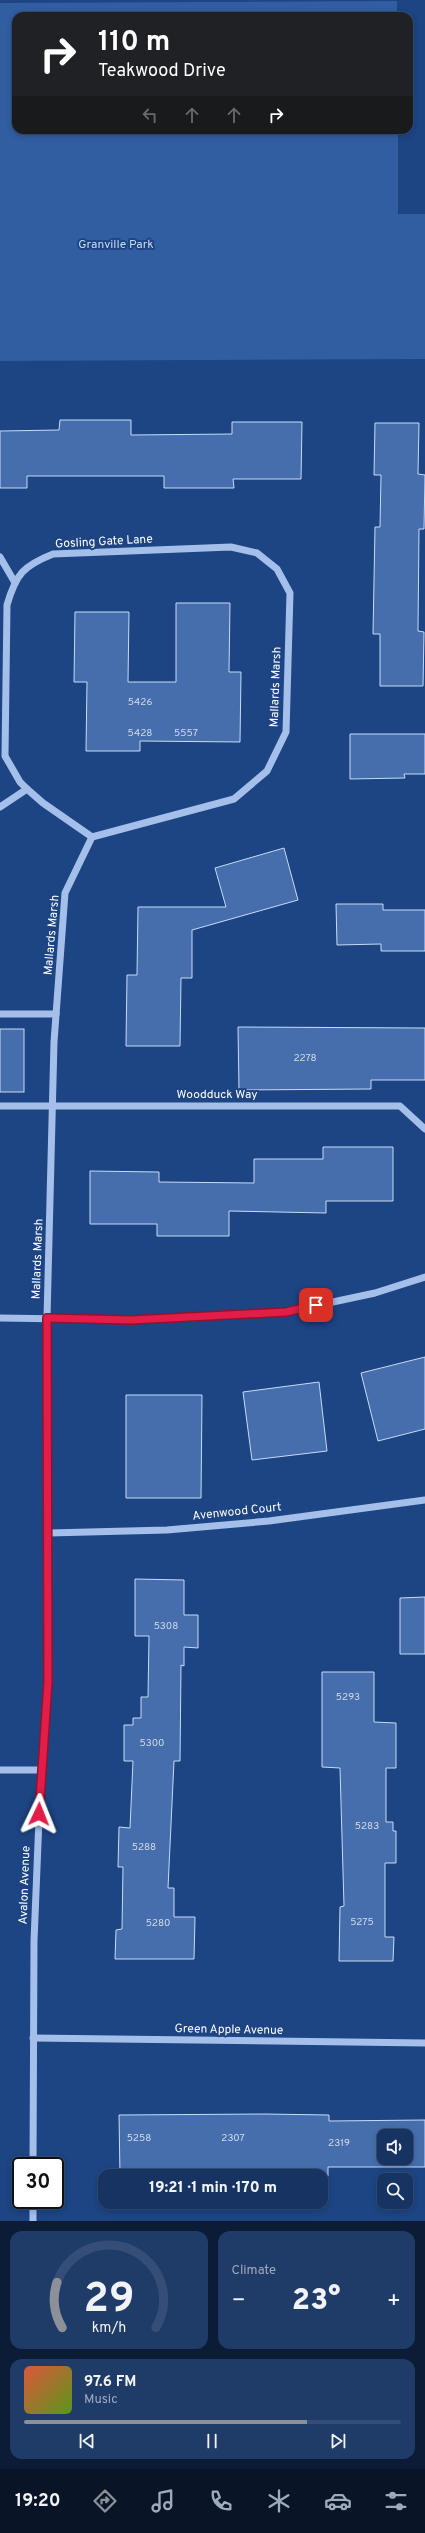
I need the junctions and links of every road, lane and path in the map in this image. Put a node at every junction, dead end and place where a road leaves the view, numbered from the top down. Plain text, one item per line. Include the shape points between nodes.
1 (0, 557) edge
2 (14, 581) junction
3 (290, 593) joint
4 (27, 789) junction
5 (0, 807) edge
6 (92, 837) junction
7 (0, 1014) edge
8 (56, 1014) junction
9 (54, 1104) junction
10 (0, 1106) edge
11 (425, 1129) edge
12 (425, 1277) edge
13 (0, 1318) edge
14 (47, 1318) junction
15 (425, 1500) edge
16 (49, 1533) junction
17 (0, 1770) edge
18 (41, 1770) junction
19 (33, 2038) junction
20 (425, 2043) edge
21 (33, 2157) edge
22 (33, 2209) edge
23 (33, 2221) edge

1 - 2 street
2 - 3 street, Gosling Gate Lane via 30,563 53,554 232,547 257,553 277,569
2 - 4 street, Gosling Gate Lane via 7,604 5,756
3 - 6 street, Mallards Marsh via 286,732 267,771 234,799
4 - 5 street
4 - 6 street, Gosling Gate Lane
6 - 8 street, Mallards Marsh via 65,893
7 - 8 street
8 - 9 street, Mallards Marsh
9 - 10 street, Woodduck Way
9 - 11 street, Woodduck Way via 400,1106
9 - 14 street, Mallards Marsh
12 - 14 street via 375,1293 286,1312 131,1320
13 - 14 street
14 - 16 street, Avalon Avenue
15 - 16 street, Avenwood Court via 269,1521 168,1530
16 - 18 street, Avalon Avenue via 48,1682
17 - 18 street
18 - 19 street, Avalon Avenue
19 - 20 street, Green Apple Avenue
19 - 21 street, Avalon Avenue
22 - 23 street

